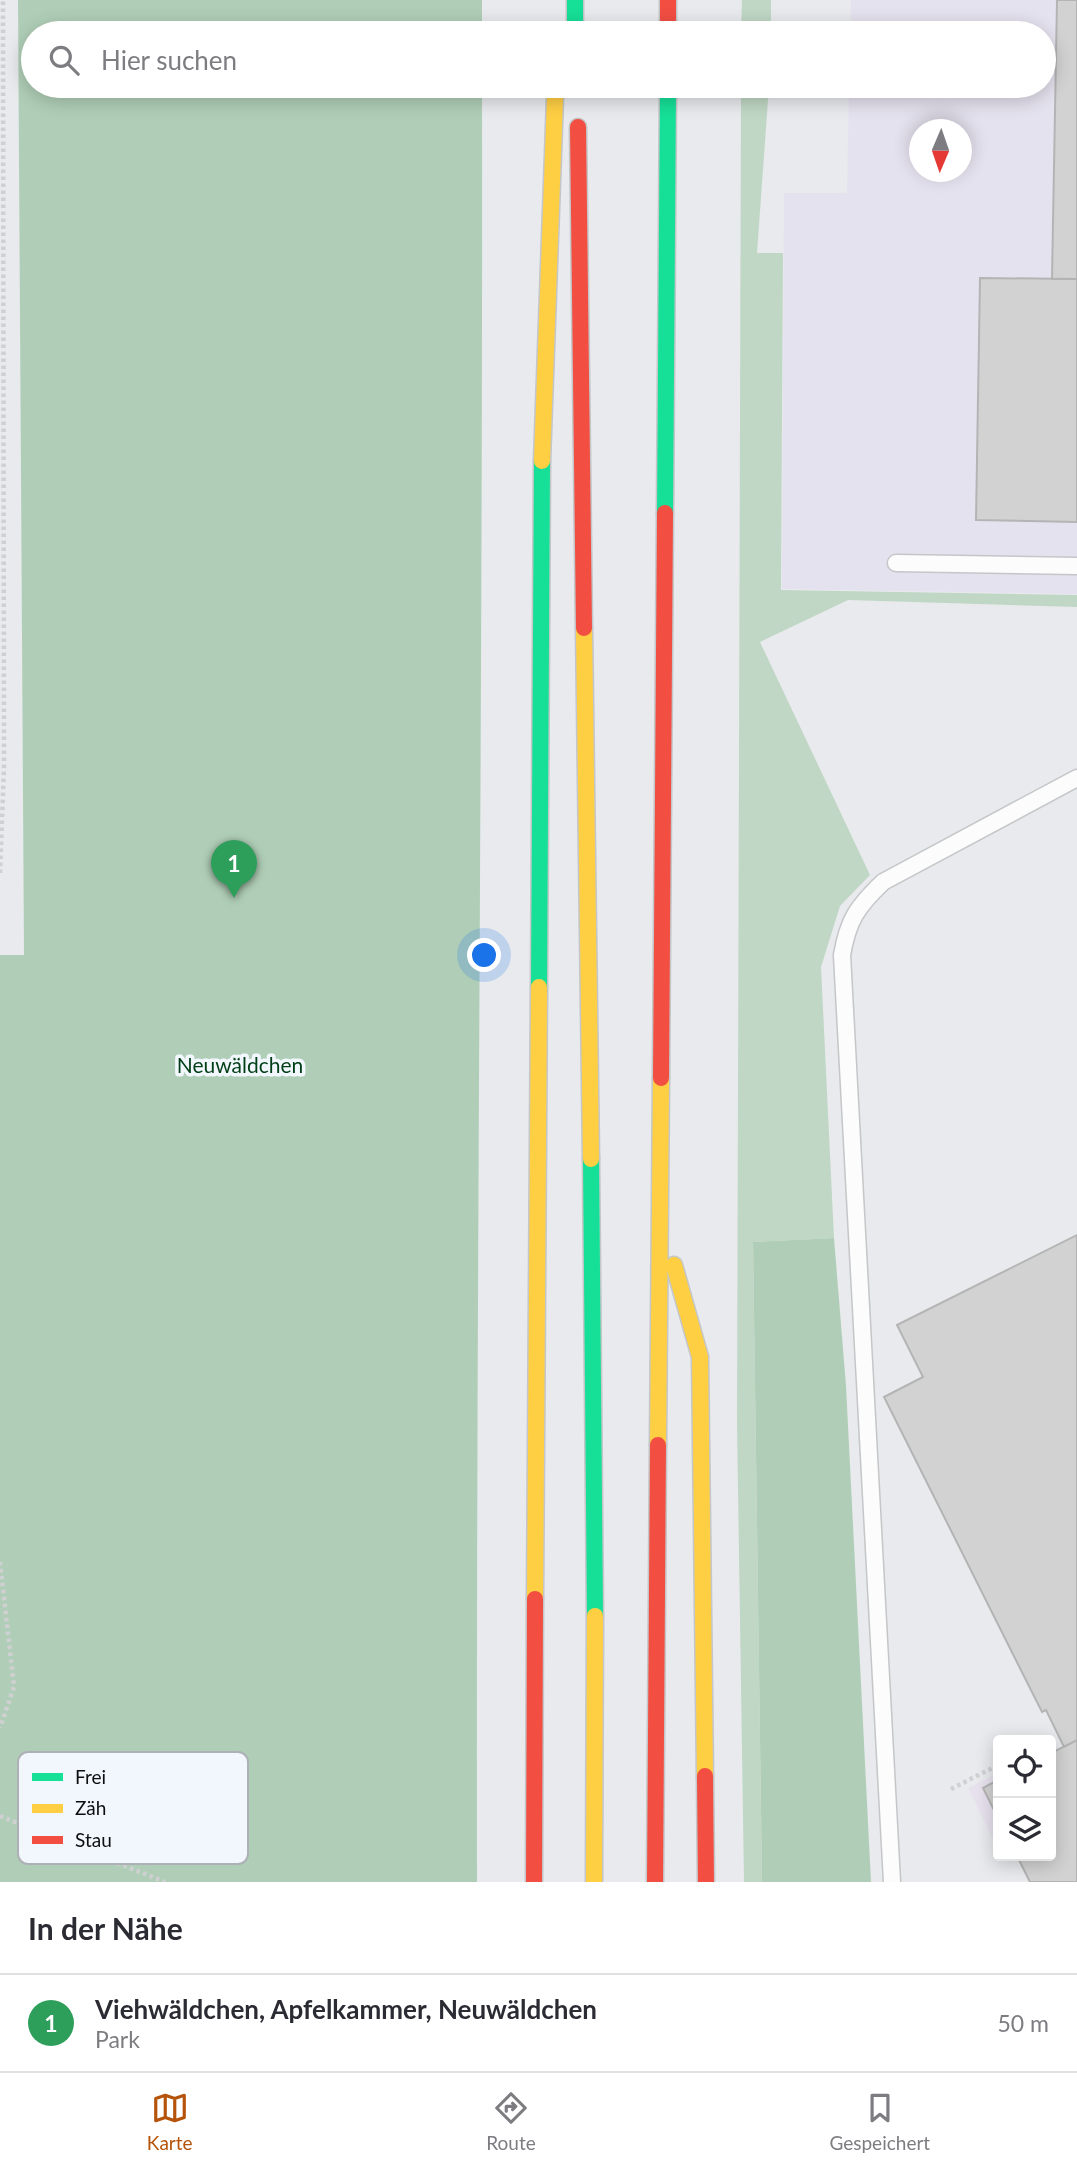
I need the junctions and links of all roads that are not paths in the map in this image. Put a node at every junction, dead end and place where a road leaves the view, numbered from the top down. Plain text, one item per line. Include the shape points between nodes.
1 (575, 0) edge
2 (668, 0) edge
3 (574, 21) edge
4 (668, 21) edge
5 (555, 98) edge
6 (668, 98) edge
7 (578, 113) dead end
8 (896, 563) dead end
9 (1077, 566) edge
10 (1077, 778) edge
11 (662, 1222) junction
12 (534, 1882) edge
13 (594, 1882) edge
14 (656, 1882) edge
15 (706, 1882) edge
16 (892, 1882) edge

1 - 3 highway
2 - 4 highway
5 - 12 highway via 541,496
6 - 11 highway
7 - 13 highway via 595,1477
8 - 9 lane
10 - 16 lane via 883,882 858,906 846,931 842,956 849,1129
11 - 14 highway
11 - 15 highway via 700,1357

